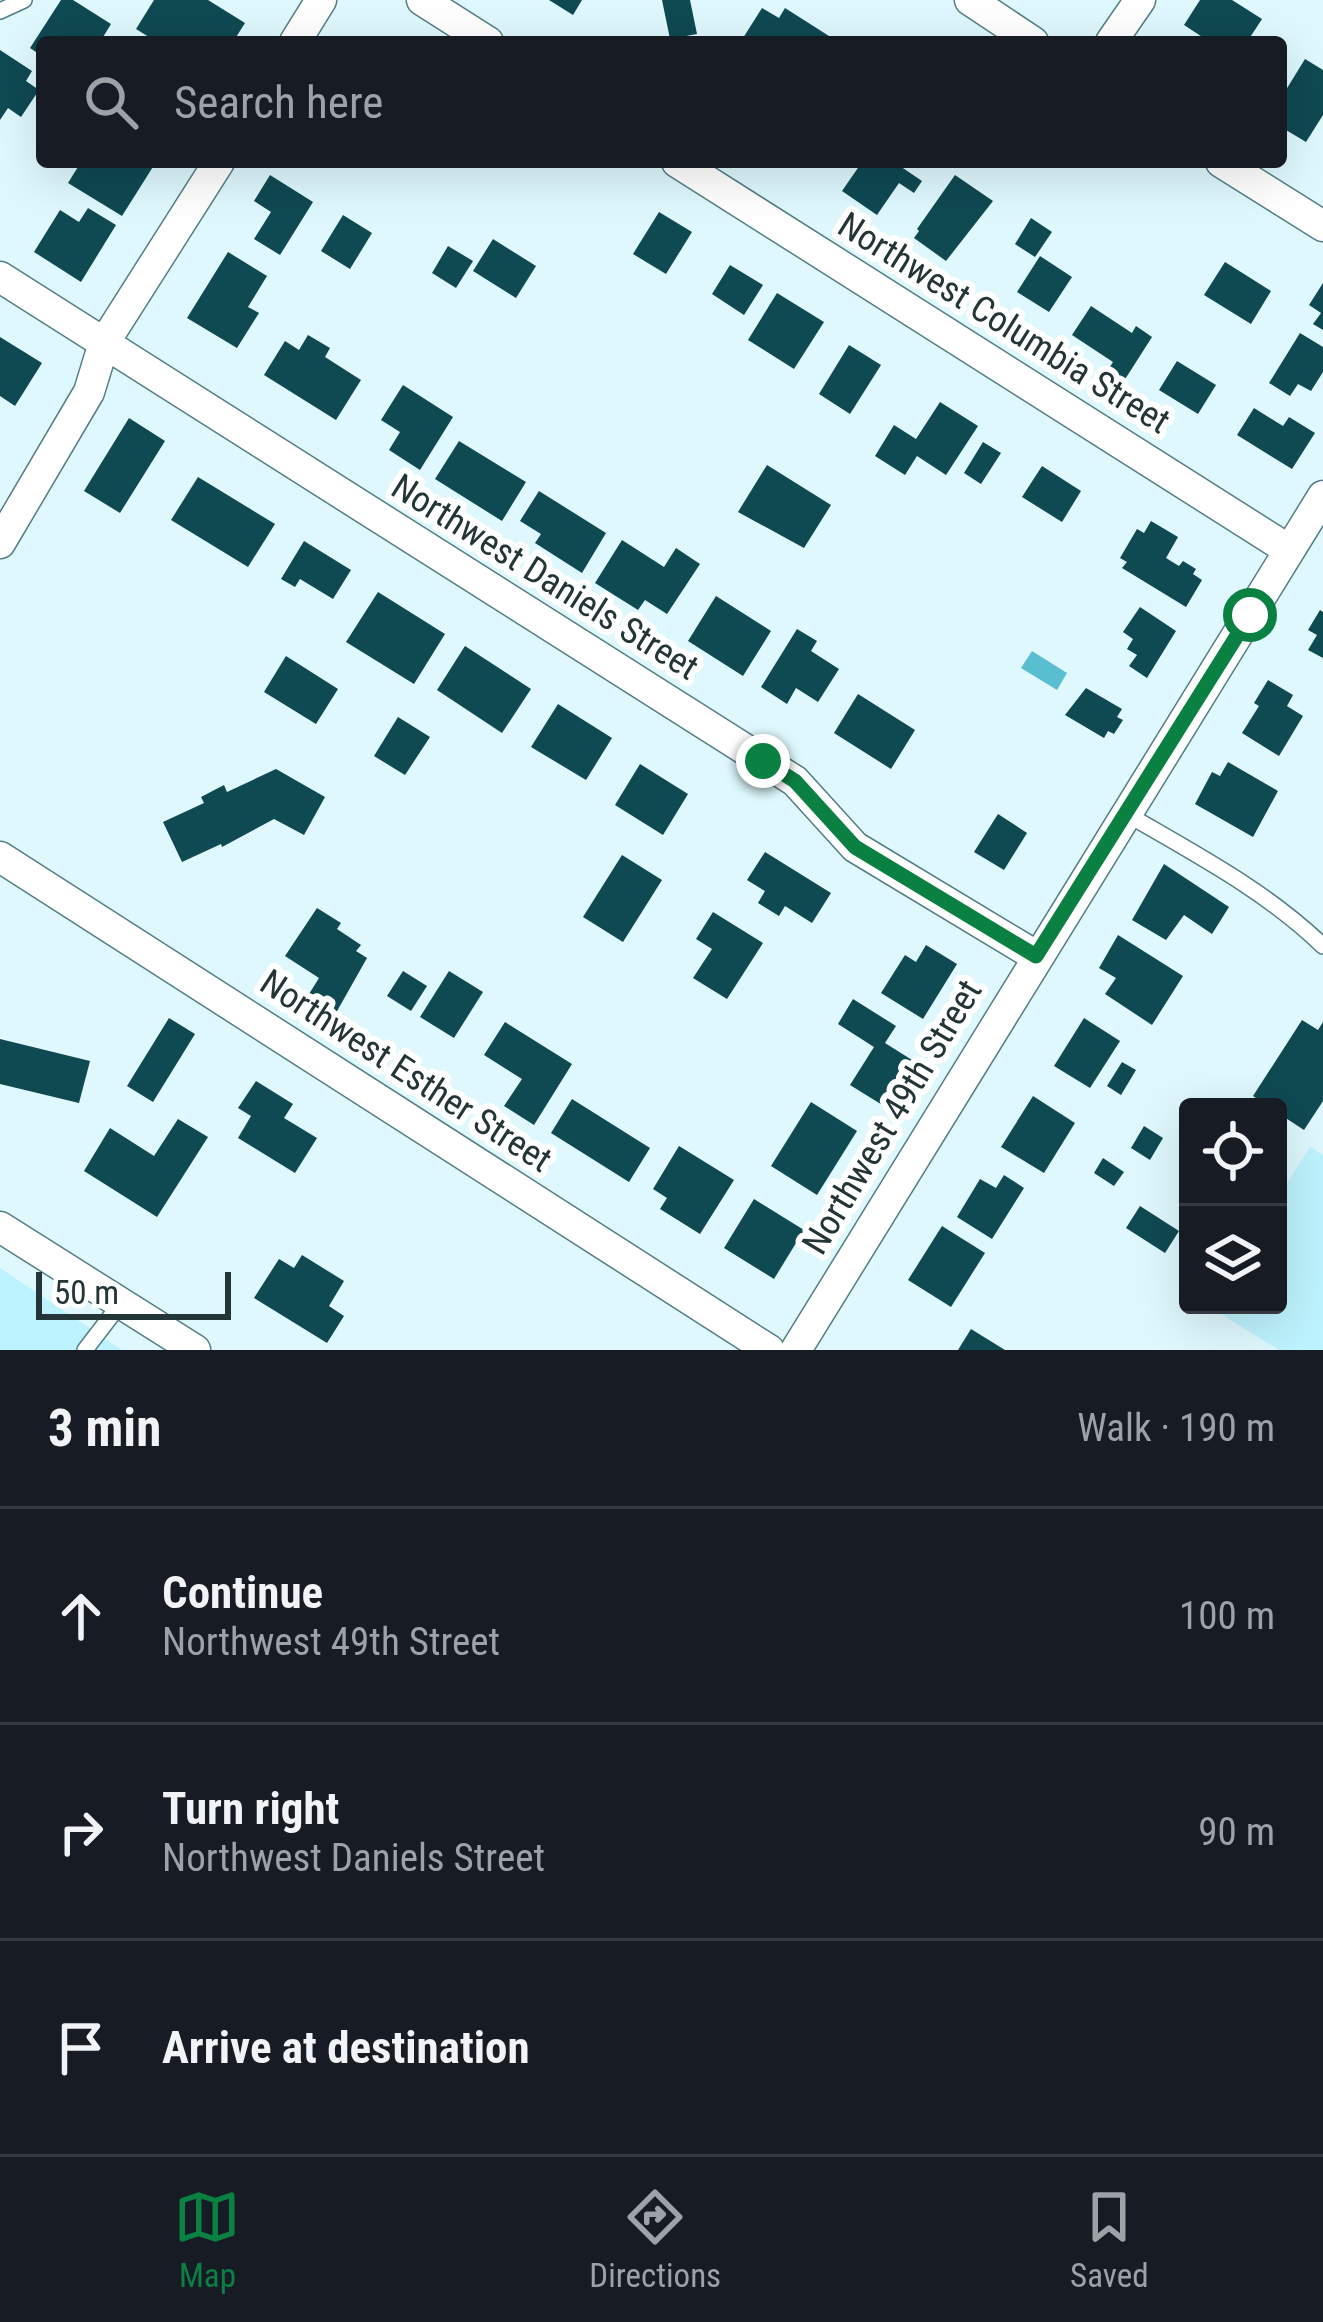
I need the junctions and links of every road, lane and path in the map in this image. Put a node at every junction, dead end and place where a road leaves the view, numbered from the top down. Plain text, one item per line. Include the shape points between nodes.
1 (24, 0) edge
2 (322, 0) edge
3 (422, 0) edge
4 (970, 0) edge
5 (1140, 0) edge
6 (0, 11) edge
7 (299, 36) edge
8 (479, 36) edge
9 (1024, 36) edge
10 (1115, 36) edge
11 (215, 168) edge
12 (686, 168) edge
13 (1231, 168) edge
14 (1323, 226) edge
15 (0, 277) edge
16 (104, 343) junction
17 (1323, 496) edge
18 (0, 543) edge
19 (1289, 550) junction
20 (1125, 813) junction
21 (0, 857) edge
22 (1323, 946) edge
23 (1036, 956) junction
24 (0, 1227) edge
25 (121, 1303) junction
26 (85, 1350) edge
27 (195, 1350) edge
28 (769, 1350) edge
29 (796, 1350) edge

1 - 6 lane
2 - 7 street
3 - 8 street
4 - 9 street
5 - 10 street
11 - 16 street
12 - 19 street, Northwest Columbia Street
13 - 14 street
15 - 16 street, Northwest Daniels Street
16 - 18 street via 89,392
16 - 23 street, Northwest Daniels Street via 795,781 855,847
17 - 19 street, Northwest 49th Street
19 - 20 street, Northwest 49th Street
20 - 22 lane via 1259,892
20 - 23 street, Northwest 49th Street
21 - 28 street, Northwest Esther Street
23 - 29 street, Northwest 49th Street
24 - 25 street
25 - 26 lane
25 - 27 street

